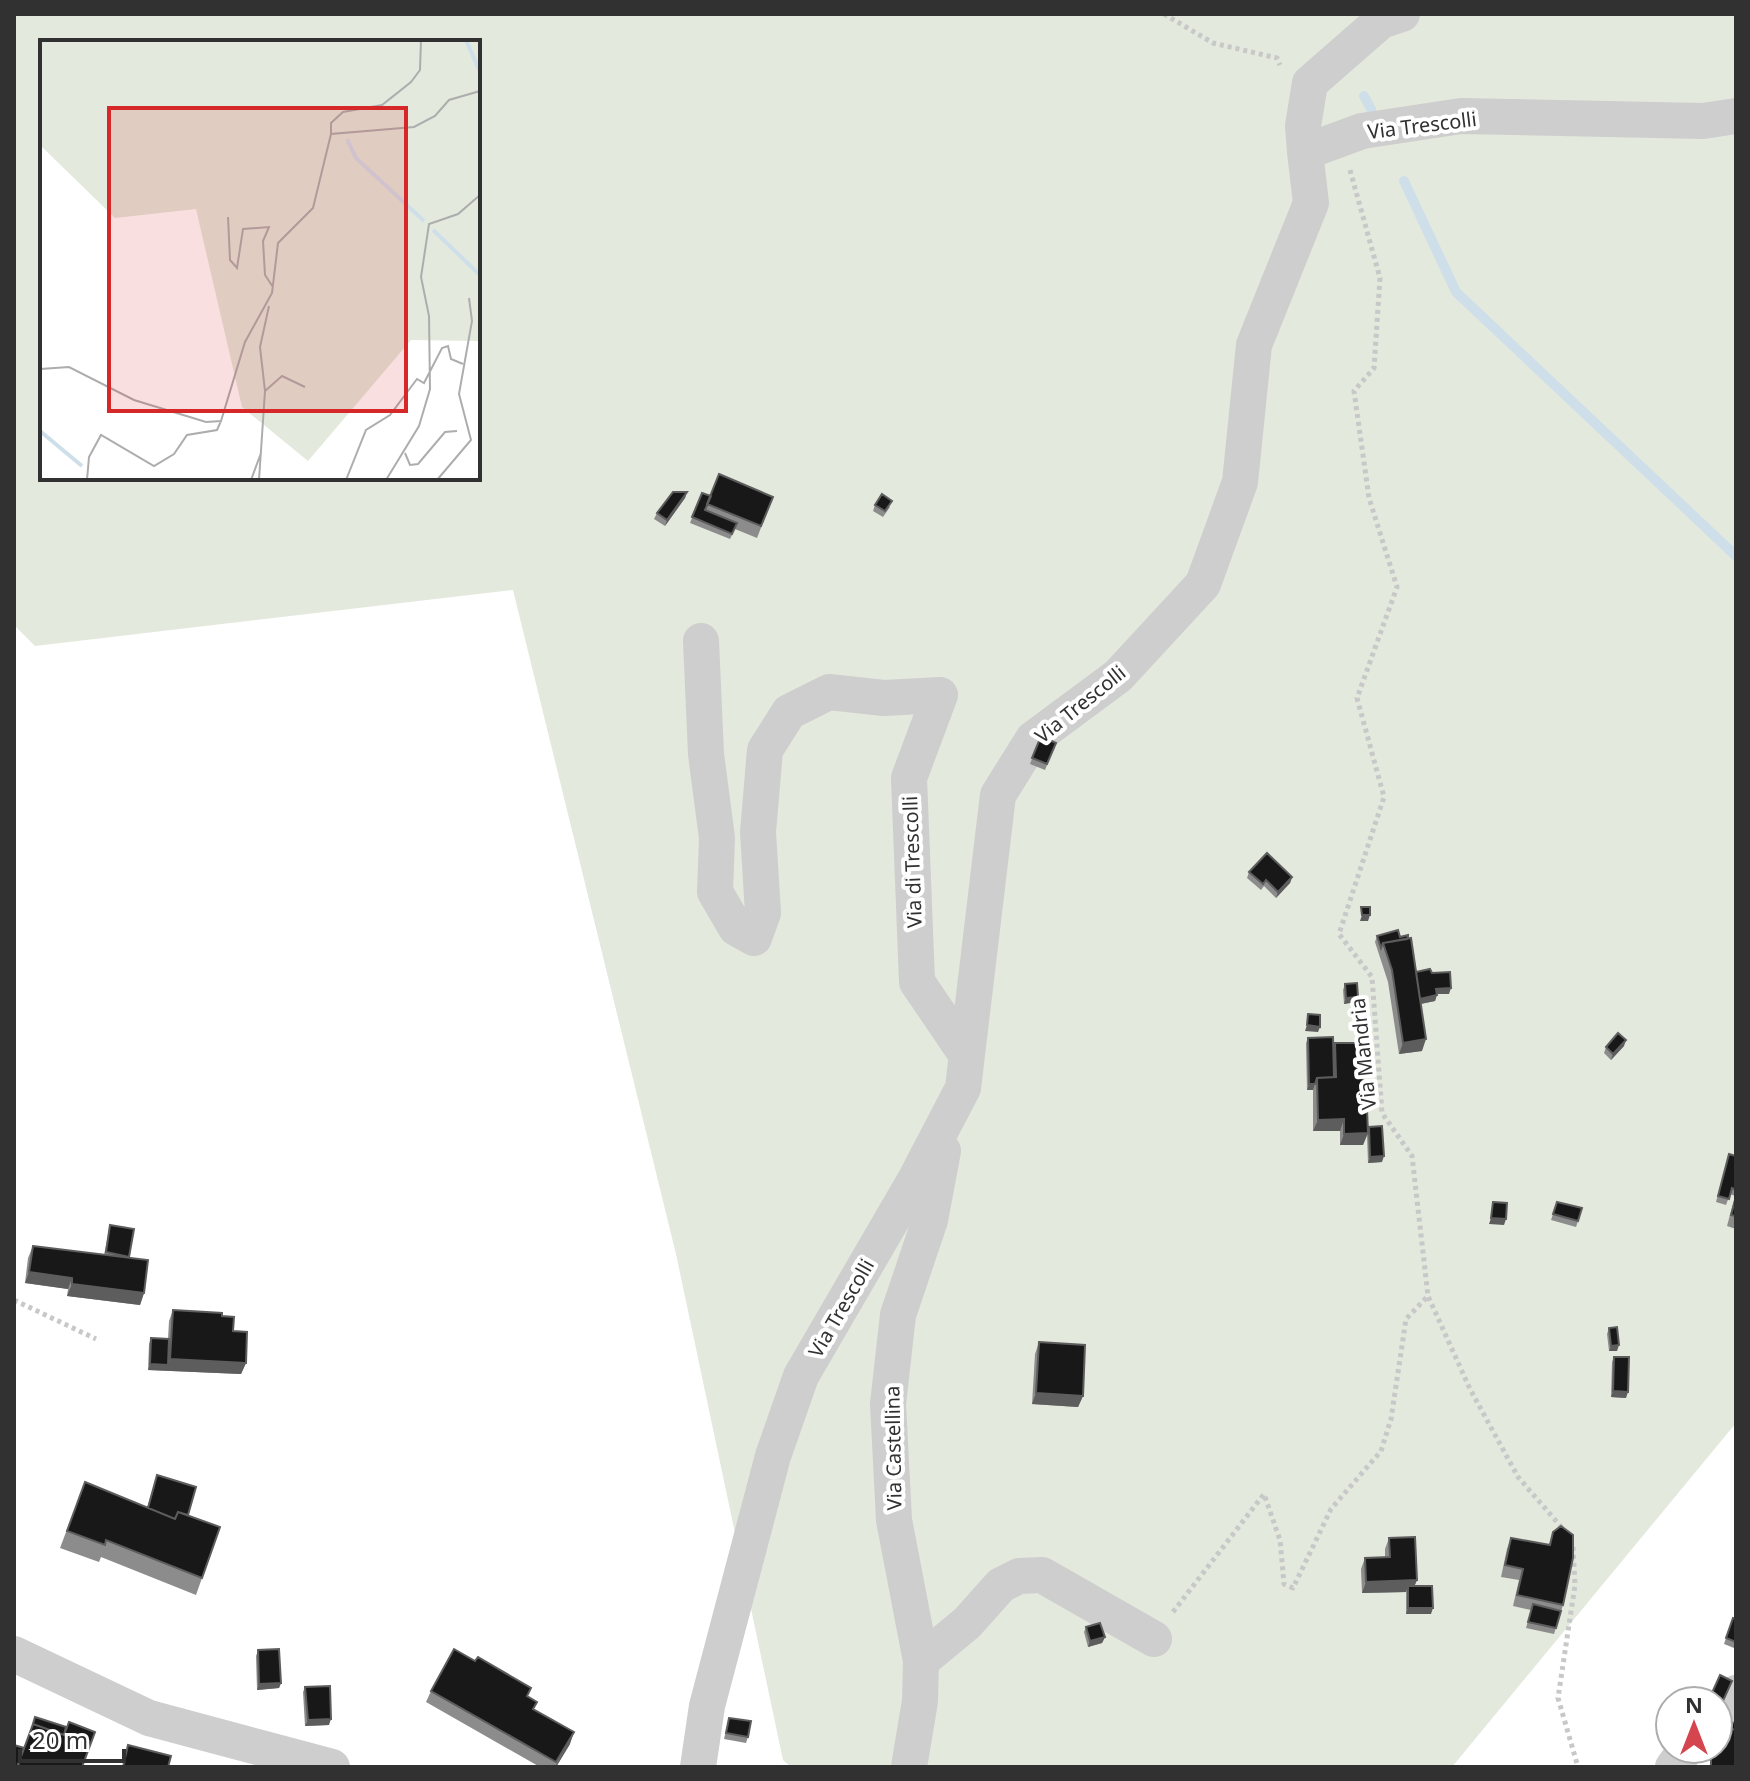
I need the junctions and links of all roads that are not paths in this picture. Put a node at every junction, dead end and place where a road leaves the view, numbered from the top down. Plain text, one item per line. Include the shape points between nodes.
1 (1402, 14) edge
2 (1736, 116) edge
3 (1305, 152) junction
4 (701, 641) dead end
5 (965, 1071) junction
6 (1154, 1639) road end
7 (14, 1654) edge
8 (921, 1661) junction
9 (332, 1767) edge
10 (698, 1767) edge
11 (909, 1767) edge

1 - 3 street via 1381,21 1310,83
2 - 3 street, Via Trescolli via 1703,121 1461,116 1399,123
3 - 5 street, Via Trescolli via 1311,203 1254,345 1240,482 1203,584 1118,676 1033,739 998,795
4 - 5 street, Via di Trescolli via 706,754 717,838 715,892 736,928 754,938 763,913 758,832 765,750 789,712 829,692 884,698 940,695 909,778 917,982
5 - 8 street, Via Castellina via 930,1220 898,1315 888,1404 894,1520
5 - 10 street, Via Trescolli via 915,1180 801,1376 773,1456 707,1706
6 - 8 street via 1042,1575 1019,1576 1001,1585 967,1623
7 - 9 street via 149,1718
8 - 11 street, Via Castellina

